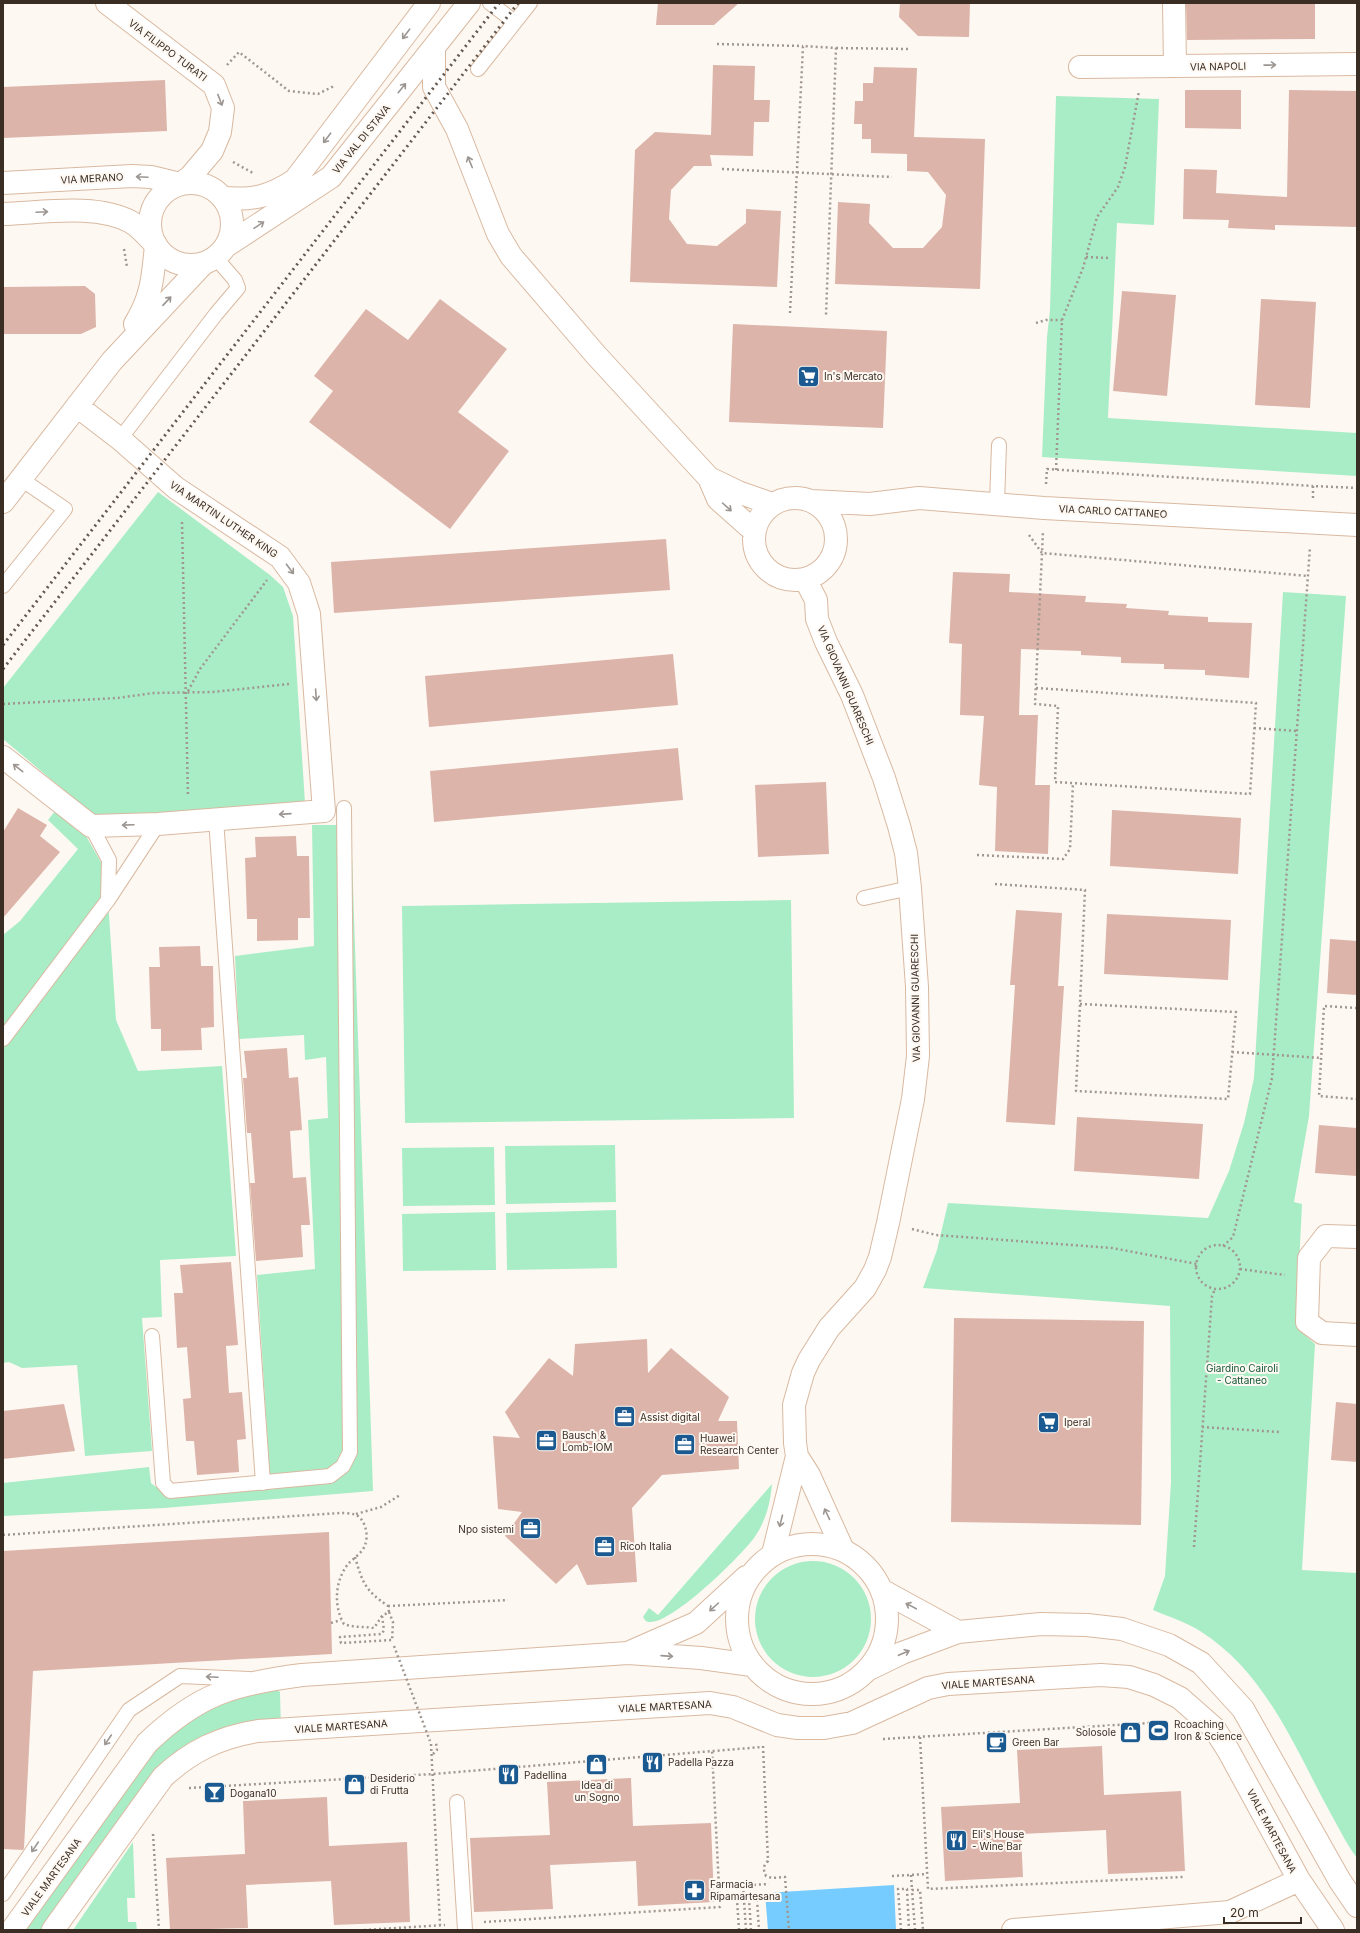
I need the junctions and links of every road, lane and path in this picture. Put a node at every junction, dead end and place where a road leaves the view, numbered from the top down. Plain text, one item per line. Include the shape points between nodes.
1 (107, 3) edge
2 (429, 3) edge
3 (469, 3) edge
4 (490, 3) edge
5 (530, 3) edge
6 (1174, 3) edge
7 (515, 22) junction
8 (717, 44) dead end
9 (803, 46) junction
10 (836, 48) junction
11 (434, 49) junction
12 (908, 49) dead end
13 (1357, 64) edge
14 (1144, 66) junction
15 (1175, 66) junction
16 (1080, 67) dead end
17 (478, 69) dead end
18 (211, 82) junction
19 (338, 84) dead end
20 (228, 159) dead end
21 (722, 169) dead end
22 (797, 172) junction
23 (831, 174) junction
24 (892, 177) dead end
25 (259, 178) dead end
26 (3, 182) edge
27 (180, 184) junction
28 (224, 198) junction
29 (3, 214) edge
30 (156, 245) junction
31 (124, 248) dead end
32 (214, 256) junction
33 (1086, 256) junction
34 (1109, 258) dead end
35 (127, 270) dead end
36 (790, 313) dead end
37 (826, 315) dead end
38 (1062, 320) junction
39 (1036, 323) dead end
40 (112, 360) junction
41 (77, 406) junction
42 (120, 439) junction
43 (999, 445) dead end
44 (1056, 470) dead end
45 (709, 478) junction
46 (21, 479) junction
47 (176, 488) junction
48 (1357, 488) edge
49 (811, 501) junction
50 (3, 502) edge
51 (997, 503) junction
52 (772, 504) junction
53 (870, 504) junction
54 (1312, 522) junction
55 (1357, 525) edge
56 (754, 531) junction
57 (835, 550) junction
58 (280, 557) junction
59 (1308, 576) junction
60 (805, 579) junction
61 (3, 586) edge
62 (314, 673) junction
63 (1036, 688) junction
64 (187, 692) junction
65 (4, 704) edge
66 (3, 708) edge
67 (1254, 728) junction
68 (1297, 731) junction
69 (3, 757) edge
70 (1073, 783) junction
71 (334, 810) junction
72 (216, 819) junction
73 (189, 821) junction
74 (158, 824) junction
75 (91, 826) junction
76 (977, 855) dead end
77 (995, 884) dead end
78 (910, 888) junction
79 (864, 898) dead end
80 (108, 900) junction
81 (1080, 1004) junction
82 (1357, 1008) edge
83 (3, 1039) edge
84 (1232, 1052) junction
85 (1274, 1054) junction
86 (1321, 1058) junction
87 (1357, 1099) edge
88 (888, 1223) junction
89 (1357, 1237) edge
90 (1223, 1246) junction
91 (1197, 1264) junction
92 (1240, 1269) junction
93 (1308, 1279) junction
94 (1215, 1288) junction
95 (1357, 1335) edge
96 (152, 1336) dead end
97 (1202, 1427) junction
98 (1279, 1432) dead end
99 (797, 1456) junction
100 (263, 1483) junction
101 (400, 1495) dead end
102 (355, 1514) junction
103 (3, 1535) edge
104 (1194, 1547) dead end
105 (843, 1550) junction
106 (773, 1554) junction
107 (355, 1557) junction
108 (753, 1571) junction
109 (883, 1591) junction
110 (508, 1600) dead end
111 (388, 1606) junction
112 (388, 1612) junction
113 (382, 1616) junction
114 (341, 1620) junction
115 (332, 1623) dead end
116 (958, 1632) junction
117 (394, 1646) dead end
118 (628, 1653) junction
119 (752, 1665) junction
120 (869, 1669) junction
121 (265, 1680) junction
122 (1166, 1722) dead end
123 (920, 1737) junction
124 (883, 1739) dead end
125 (762, 1740) dead end
126 (763, 1746) junction
127 (432, 1747) dead end
128 (712, 1750) junction
129 (432, 1755) junction
130 (433, 1774) junction
131 (184, 1793) dead end
132 (457, 1802) dead end
133 (153, 1831) dead end
134 (927, 1874) junction
135 (911, 1875) junction
136 (892, 1876) dead end
137 (1183, 1877) dead end
138 (1299, 1880) junction
139 (769, 1884) dead end
140 (743, 1886) junction
141 (719, 1887) junction
142 (912, 1890) junction
143 (3, 1894) edge
144 (744, 1900) junction
145 (1357, 1906) edge
146 (440, 1925) junction
147 (465, 1927) edge
148 (12, 1930) edge
149 (53, 1930) edge
150 (159, 1930) edge
151 (364, 1930) edge
152 (739, 1930) edge
153 (746, 1930) edge
154 (751, 1930) edge
155 (759, 1930) edge
156 (789, 1930) edge
157 (901, 1930) edge
158 (909, 1930) edge
159 (915, 1930) edge
160 (923, 1930) edge
161 (1013, 1930) edge
162 (1333, 1930) edge

1 - 18 street, VIA FILIPPO TURATI
2 -> 28 street via 295,180 264,197 246,200
3 - 11 street, VIA VAL DI STAVA
4 - 7 lane
5 - 7 lane
6 - 15 street
7 - 17 lane
8 - 9 path
9 - 10 path
9 - 22 path
10 - 12 path
10 - 23 path
32 -> 11 street, VIA VAL DI STAVA via 331,177
45 -> 11 street via 596,355 511,256 498,234 457,129 434,87
15 -> 13 street, VIA NAPOLI
14 - 15 street, VIA NAPOLI
14 - 16 street, VIA NAPOLI
14 - 33 path via 1125,167 1118,187 1097,217
18 - 19 path via 239,52 289,91 318,94
18 -> 27 street, VIA FILIPPO TURATI via 223,108 220,132 212,151 190,177
20 - 25 path
21 - 22 path
22 - 23 path
22 - 36 path
23 - 24 path
23 - 37 path
27 -> 26 street, VIA MERANO via 151,177 132,176
27 - 28 street via 199,184 213,189
27 - 30 street via 167,190 157,200 151,214 150,228
28 - 32 street via 231,211 233,226 230,240
29 -> 30 street via 81,211 109,214 136,226
30 - 32 street via 161,254 173,262 187,266
30 - 40 street via 153,282 145,308
31 - 35 path via 128,262
40 -> 32 street
32 - 42 lane via 235,280 238,288
33 - 34 path
33 - 38 path
38 - 39 path
38 - 44 path
40 - 41 street
41 - 42 street, VIA MARTIN LUTHER KING
41 - 46 street
42 - 47 street, VIA MARTIN LUTHER KING
43 - 51 lane
45 - 52 street
45 -> 56 street via 718,499
46 - 50 street
46 - 61 lane via 65,509
47 - 58 street, VIA MARTIN LUTHER KING
47 - 64 path via 182,512
48 - 54 path via 1313,486
49 - 52 street via 798,497
49 - 53 street, VIA CARLO CATTANEO
49 - 57 street via 825,510 833,522 836,535
51 - 53 street, VIA CARLO CATTANEO via 919,498
51 - 54 street, VIA CARLO CATTANEO via 1044,508
52 - 56 street via 760,517
53 - 57 street via 848,518
54 - 55 street, VIA CARLO CATTANEO
54 - 59 path
56 - 60 street via 754,546 759,559 767,569 779,577 790,580
57 - 60 street via 821,571
58 -> 62 street, VIA MARTIN LUTHER KING via 300,583 304,595 309,614
58 - 64 path via 270,575 200,669
59 - 63 path via 1042,553
59 - 68 path
60 - 78 street, VIA GIOVANNI GUARESCHI via 816,600 817,619 826,642 852,695 884,778 906,853
62 - 64 path via 297,683 213,692
62 -> 71 street, VIA MARTIN LUTHER KING
63 - 67 path via 1256,703
63 - 70 path via 1035,704 1058,706 1055,782
64 - 65 path
64 - 73 path
65 - 66 path
67 - 68 path
67 - 70 path via 1250,794
68 - 85 path
75 -> 69 street
70 - 76 path via 1070,849 1063,859
71 -> 72 street
71 - 100 lane via 350,1452 343,1466 330,1476
72 - 73 street
72 - 100 lane
73 - 74 street
74 -> 75 street
74 - 80 lane
75 - 80 lane via 110,860
77 - 81 path via 1085,890
78 - 79 lane
78 - 88 street, VIA GIOVANNI GUARESCHI via 917,987 918,1056 913,1099
80 - 83 lane
81 - 84 path via 1236,1012
81 - 84 path via 1076,1091 1228,1099
82 - 86 path via 1324,1006
84 - 85 path
85 - 86 path
85 - 90 path via 1272,1078 1233,1236
86 - 87 path via 1319,1096
88 - 91 path via 936,1235 1112,1248
88 - 99 street, VIA GIOVANNI GUARESCHI via 875,1270 859,1296 829,1328 803,1373 794,1405
89 - 93 street via 1326,1236 1309,1258
90 - 91 path via 1205,1250
90 - 92 path via 1235,1254
91 - 94 path via 1200,1279 1205,1285
92 - 93 path
92 - 94 path via 1233,1284 1226,1288
93 - 95 street via 1307,1322 1322,1333
94 - 97 path via 1212,1296
96 - 100 lane via 163,1483 170,1491
97 - 98 path
97 - 104 path
105 -> 99 street, VIA GIOVANNI GUARESCHI via 809,1475
99 -> 106 street, VIA GIOVANNI GUARESCHI
101 - 102 path via 381,1507
102 - 103 path
102 - 107 path via 363,1520 367,1535 365,1546
105 - 106 street, VIALE MARTESANA via 817,1543 794,1546
105 - 109 street, VIALE MARTESANA via 867,1566
106 - 108 street, VIALE MARTESANA
107 - 111 path via 370,1594
107 - 114 path via 343,1572 338,1585 337,1597
108 -> 118 street, VIALE MARTESANA via 696,1623
108 - 119 street, VIALE MARTESANA via 740,1594 737,1609 737,1630 745,1654
116 -> 109 street, VIALE MARTESANA
109 - 120 street, VIALE MARTESANA via 888,1611 888,1627 883,1647
110 - 111 path
111 - 112 path
112 - 113 path
112 - 113 path via 393,1622 392,1640 340,1643 340,1636 382,1634
113 - 114 path via 374,1628 352,1627
114 - 115 path
120 -> 116 street, VIALE MARTESANA via 902,1653
116 - 145 street, VIALE MARTESANA via 1041,1624 1102,1626 1122,1629 1154,1640 1201,1663 1243,1709 1340,1881
117 - 129 path, bridge via 430,1741 434,1741 437,1746
118 -> 119 street, VIALE MARTESANA via 701,1658
118 - 121 street, VIALE MARTESANA via 302,1675
119 - 120 street, VIALE MARTESANA via 779,1687 814,1694 831,1694 847,1686
121 -> 143 lane via 180,1676 128,1710
121 - 148 street, VIALE MARTESANA via 224,1690 200,1701 169,1721 147,1743
122 - 123 path
123 - 124 path
123 - 134 path
125 - 126 path
126 - 128 path
126 - 156 path via 768,1861 763,1870 766,1876 772,1878 785,1877
127 - 129 path
128 - 130 path
128 - 141 path
129 - 130 path
130 - 131 path via 189,1788
130 - 146 path
132 - 147 lane
133 - 150 path
134 - 135 path
134 - 137 path via 928,1889
135 - 136 path
135 - 142 path
138 - 149 street, VIALE MARTESANA via 1214,1728 1180,1698 1154,1685 1129,1677 1101,1675 941,1686 915,1693 852,1723 824,1728 777,1725 733,1707 710,1703 235,1735 197,1750 163,1777
138 - 161 street, VIALE MARTESANA via 1230,1912
138 - 162 street, VIALE MARTESANA
139 - 140 path
140 - 141 path
140 - 144 path
141 - 147 path via 720,1907
142 - 159 path
142 - 160 path via 920,1890
144 - 152 path via 737,1900
144 - 153 path
146 - 147 path
146 - 151 path
154 - 155 path via 749,1900 757,1899
157 - 158 path via 898,1889 906,1889

